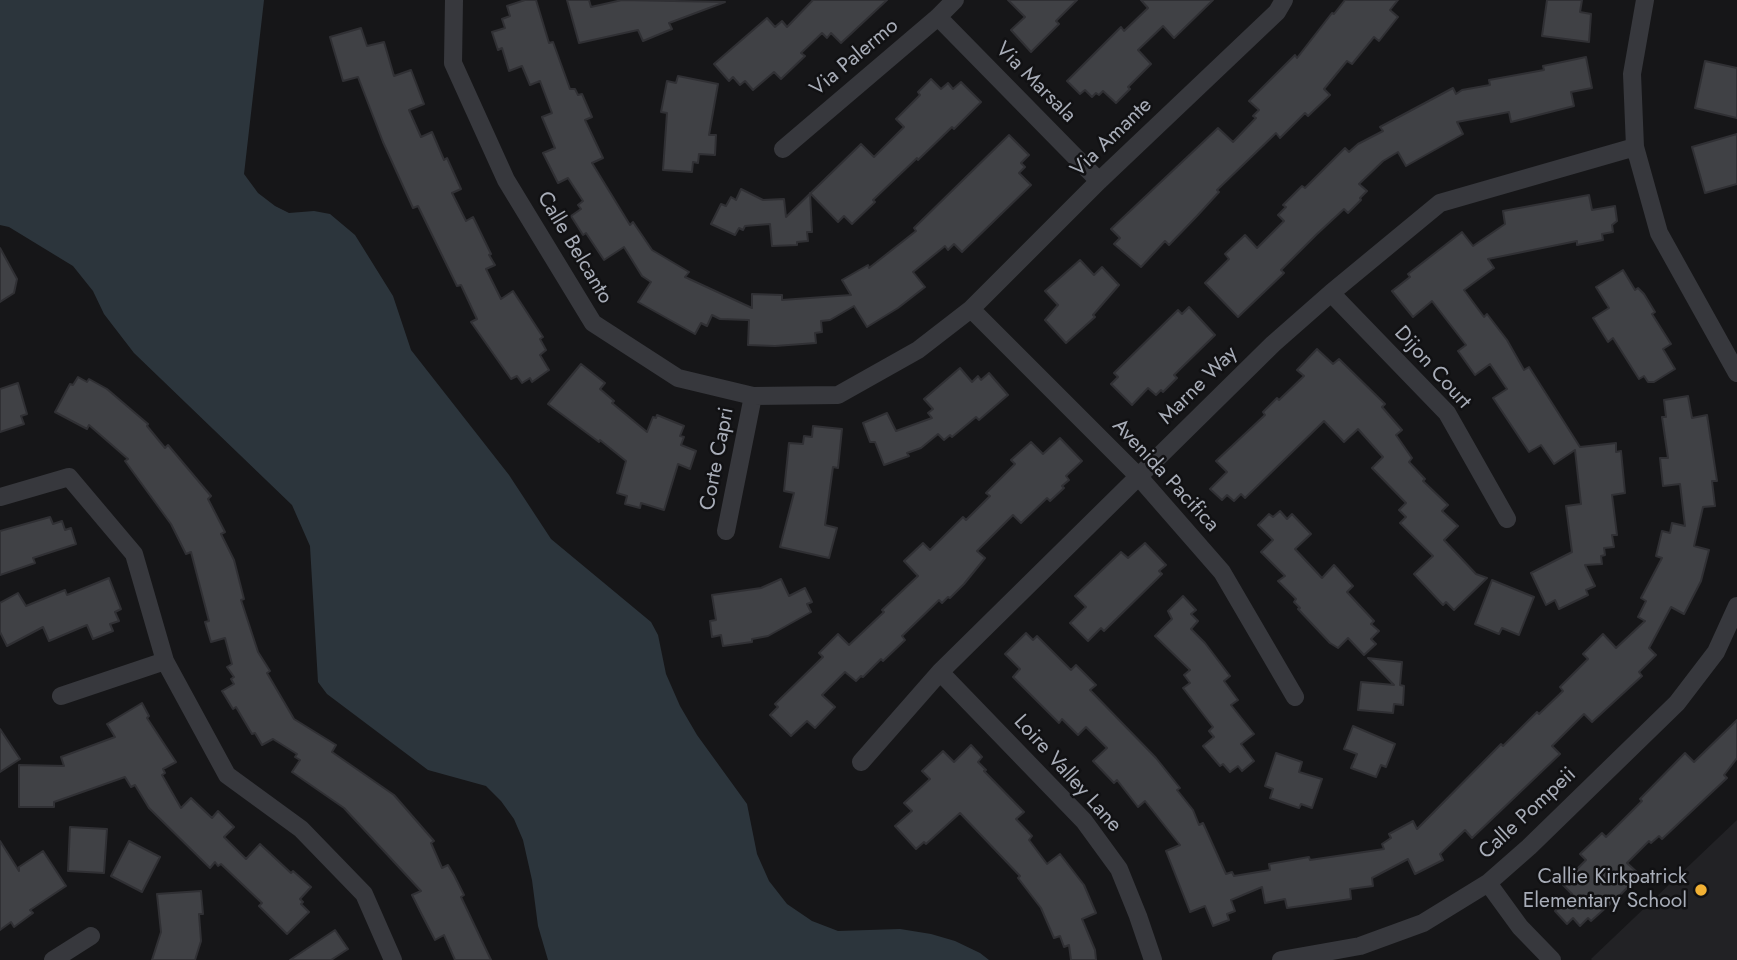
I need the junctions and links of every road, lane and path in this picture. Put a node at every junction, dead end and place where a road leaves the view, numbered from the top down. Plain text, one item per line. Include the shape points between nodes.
1 (454, 0) edge
2 (955, 0) edge
3 (1284, 0) edge
4 (1646, 0) edge
5 (938, 18) junction
6 (1635, 147) junction
7 (783, 149) dead end
8 (1100, 181) junction
9 (1331, 293) junction
10 (971, 309) junction
11 (1737, 373) edge
12 (753, 396) junction
13 (1139, 477) junction
14 (0, 497) edge
15 (1507, 519) dead end
16 (726, 531) dead end
17 (1737, 606) edge
18 (165, 661) junction
19 (940, 673) junction
20 (61, 696) dead end
21 (1295, 697) dead end
22 (861, 762) dead end
23 (1488, 883) junction
24 (91, 936) dead end
25 (53, 960) edge
26 (393, 960) edge
27 (1153, 960) edge
28 (1281, 960) edge
29 (1552, 960) edge

1 - 12 street, Calle Belcanto via 453,63 506,180 593,323 678,378
2 - 5 street, Via Palermo
3 - 8 street, Via Amante via 1277,12
4 - 6 street via 1632,74
5 - 7 street, Via Palermo
5 - 8 street, Via Marsala
6 - 9 street, Marne Way via 1440,203
6 - 11 street via 1659,233
8 - 10 street, Via Amante
9 - 13 street, Marne Way
9 - 15 street, Dijon Court via 1447,413
10 - 12 street, Calle Belcanto via 918,350 838,395
10 - 13 street, Avenida Pacifica
12 - 16 street, Corte Capri
13 - 19 street, Marne Way
13 - 21 street, Avenida Pacifica via 1222,572
14 - 18 street via 69,477 134,554
17 - 23 street, Calle Pompeii via 1716,652 1677,703
18 - 20 street
18 - 26 street via 227,775 301,829 365,894
19 - 22 street, Marne Way
19 - 27 street, Loire Valley Lane via 1084,821 1119,869
23 - 28 street, Calle Pompeii via 1423,923 1360,946
23 - 29 street via 1520,927
24 - 25 street

